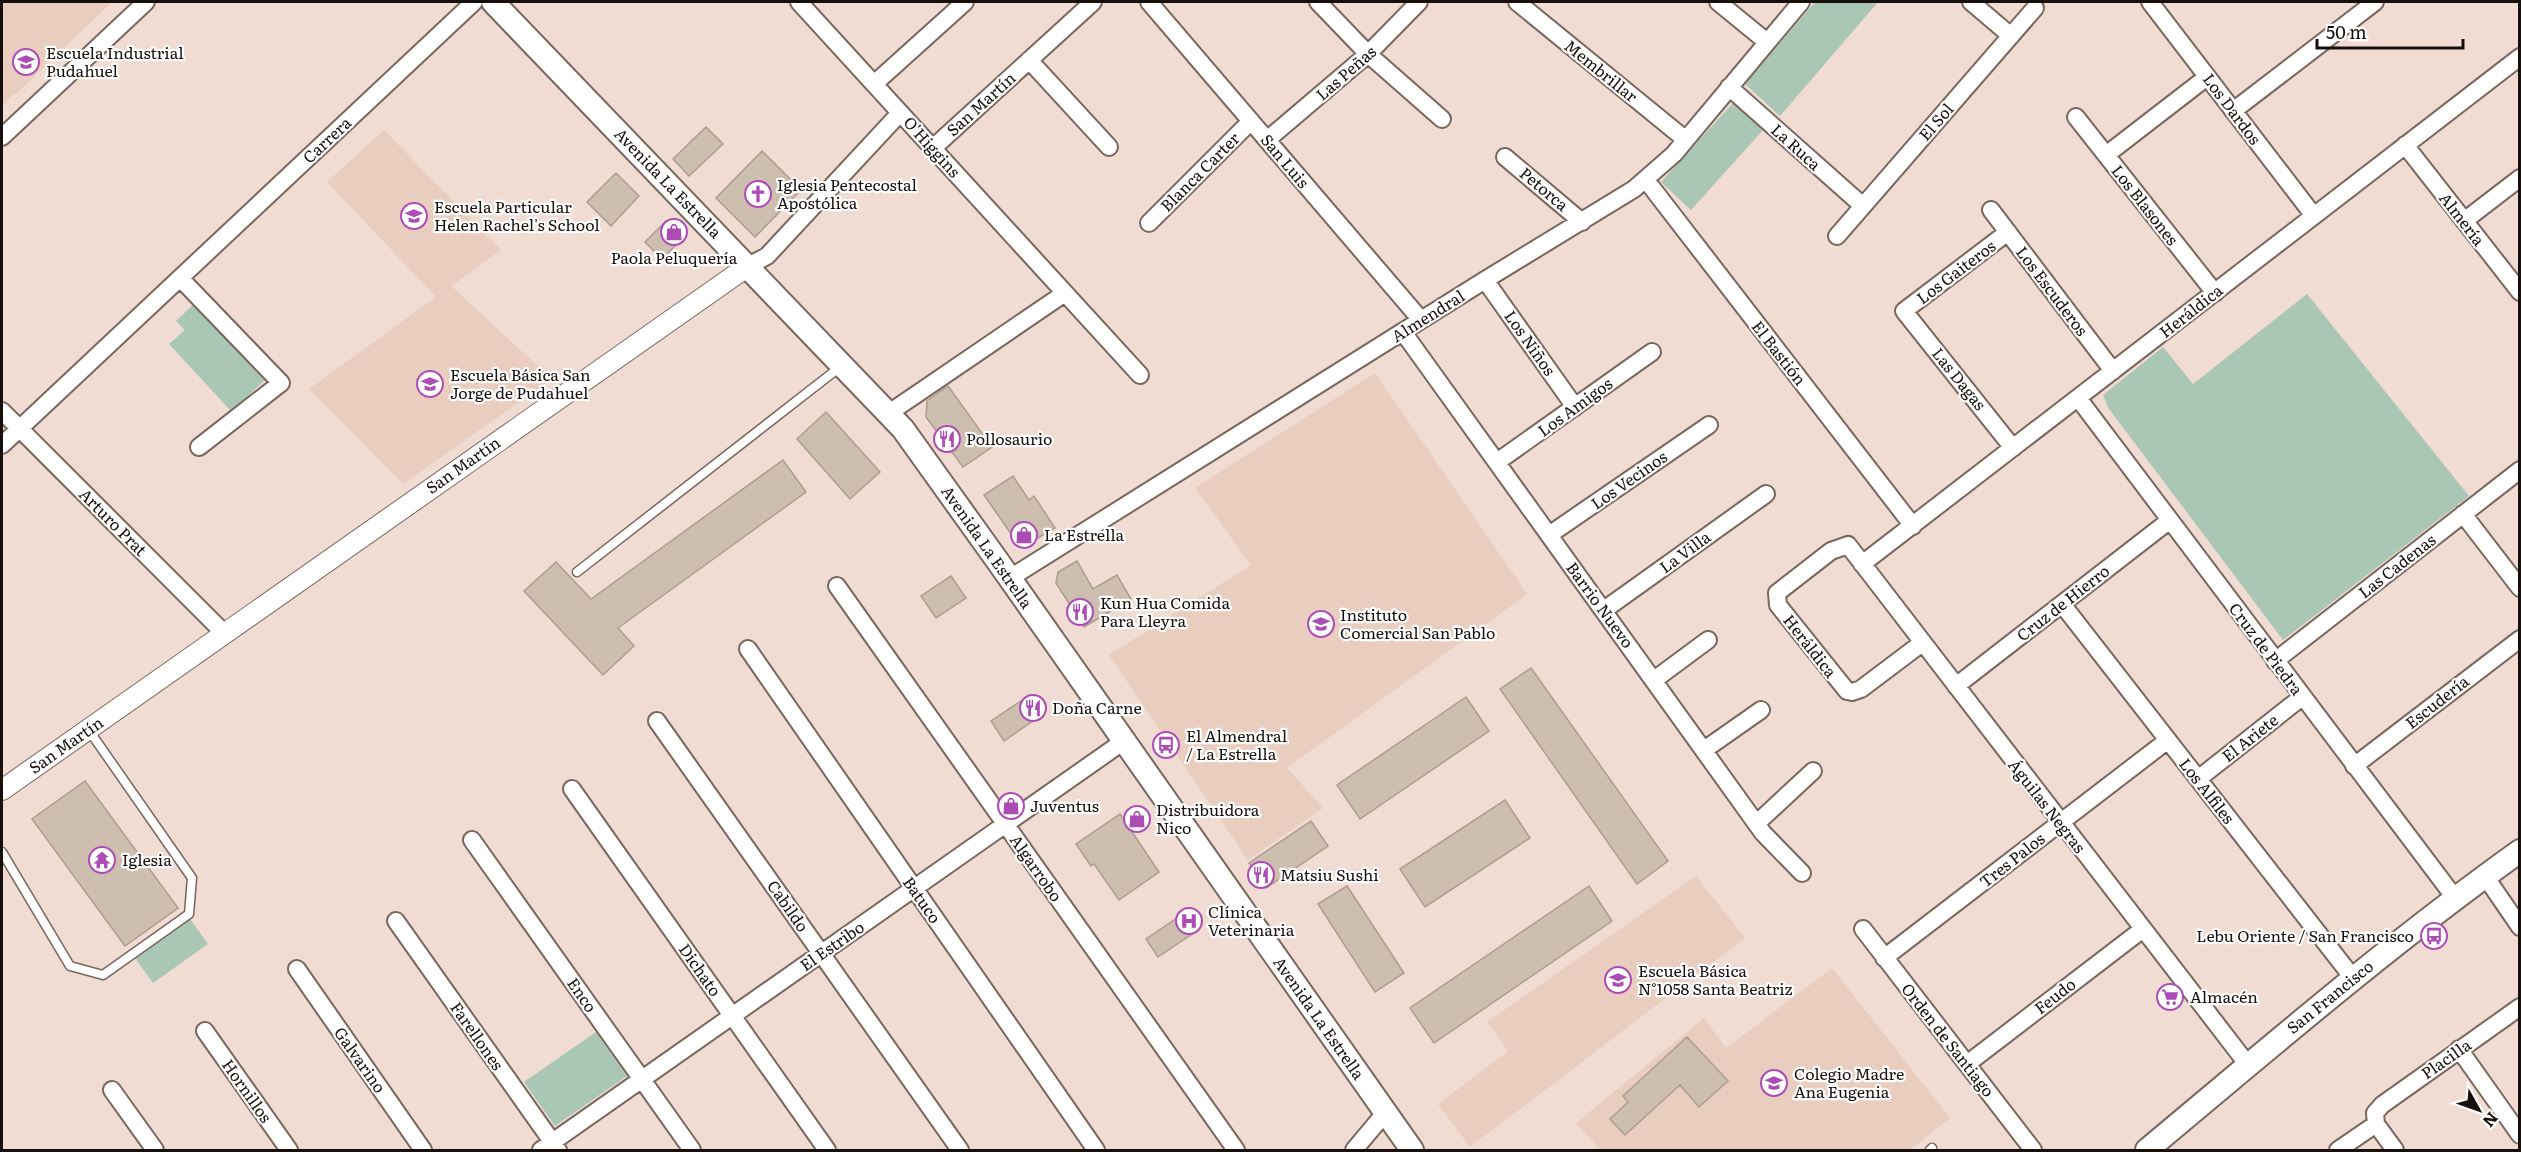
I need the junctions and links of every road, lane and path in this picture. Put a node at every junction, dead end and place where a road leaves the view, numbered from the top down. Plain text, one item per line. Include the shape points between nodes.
1 (146, 2) edge
2 (474, 2) edge
3 (493, 2) edge
4 (799, 2) edge
5 (965, 2) edge
6 (1093, 2) edge
7 (1149, 2) edge
8 (1318, 2) edge
9 (1419, 2) edge
10 (1517, 2) edge
11 (1718, 2) edge
12 (1801, 2) edge
13 (1971, 2) edge
14 (2375, 2) edge
15 (2156, 4) edge
16 (2035, 8) dead end
17 (2011, 36) junction
18 (1767, 42) junction
19 (1368, 54) junction
20 (2520, 57) edge
21 (1029, 60) junction
22 (2208, 77) junction
23 (874, 84) junction
24 (1730, 87) junction
25 (2233, 111) junction
26 (900, 113) junction
27 (2076, 117) dead end
28 (1442, 119) dead end
29 (1251, 121) junction
30 (2, 136) edge
31 (1267, 140) junction
32 (1686, 140) junction
33 (2405, 145) junction
34 (1109, 147) dead end
35 (933, 148) junction
36 (2106, 155) junction
37 (1505, 157) dead end
38 (2520, 178) edge
39 (1646, 180) junction
40 (1863, 206) junction
41 (1991, 210) dead end
42 (2314, 216) junction
43 (2464, 221) junction
44 (1582, 222) junction
45 (1149, 223) dead end
46 (2008, 232) junction
47 (1837, 236) dead end
48 (748, 267) junction
49 (180, 278) junction
50 (1485, 280) junction
51 (2520, 292) edge
52 (1065, 293) junction
53 (2215, 293) junction
54 (1904, 311) joint
55 (1421, 320) junction
56 (1403, 332) junction
57 (1652, 352) dead end
58 (843, 365) junction
59 (2113, 371) junction
60 (1140, 375) dead end
61 (2078, 398) junction
62 (1575, 407) junction
63 (2, 411) edge
64 (889, 413) junction
65 (1709, 425) dead end
66 (19, 429) junction
67 (2, 445) edge
68 (199, 447) dead end
69 (2013, 448) junction
70 (1497, 462) junction
71 (2520, 470) edge
72 (1766, 494) dead end
73 (2463, 514) junction
74 (2169, 520) junction
75 (1913, 526) junction
76 (1549, 535) junction
77 (1848, 546) joint
78 (1862, 564) junction
79 (577, 572) dead end
80 (1010, 578) junction
81 (837, 586) dead end
82 (2520, 588) edge
83 (2062, 604) junction
84 (1604, 610) junction
85 (224, 633) junction
86 (2520, 639) edge
87 (1708, 640) dead end
88 (1922, 643) junction
89 (748, 649) dead end
90 (2275, 661) junction
91 (1654, 680) junction
92 (1956, 686) junction
93 (2302, 697) junction
94 (1761, 710) dead end
95 (657, 721) dead end
96 (88, 729) junction
97 (2168, 740) junction
98 (1124, 741) junction
99 (1704, 750) junction
100 (2354, 766) junction
101 (1813, 771) dead end
102 (2198, 779) junction
103 (572, 789) dead end
104 (2, 790) edge
105 (2060, 822) junction
106 (1757, 823) junction
107 (1005, 824) junction
108 (472, 840) dead end
109 (2520, 851) edge
110 (2, 852) edge
111 (1802, 873) dead end
112 (2485, 876) junction
113 (914, 888) junction
114 (2455, 898) junction
115 (396, 921) dead end
116 (2520, 927) edge
117 (2143, 928) junction
118 (1863, 929) dead end
119 (821, 954) junction
120 (1884, 957) junction
121 (297, 969) dead end
122 (2353, 978) junction
123 (2520, 1007) edge
124 (732, 1016) junction
125 (205, 1031) dead end
126 (2459, 1049) junction
127 (1967, 1064) junction
128 (2248, 1065) junction
129 (642, 1079) junction
130 (112, 1090) dead end
131 (1385, 1113) junction
132 (2376, 1119) junction
133 (2520, 1136) edge
134 (550, 1148) edge
135 (155, 1150) edge
136 (289, 1150) edge
137 (423, 1150) edge
138 (692, 1150) edge
139 (827, 1150) edge
140 (960, 1150) edge
141 (1096, 1150) edge
142 (1236, 1150) edge
143 (1354, 1150) edge
144 (1412, 1150) edge
145 (2033, 1150) edge
146 (2146, 1150) edge
147 (2338, 1150) edge
148 (2395, 1150) edge

1 - 30 street
2 - 49 street, Carrera
3 - 48 main road, Avenida La Estrella
4 - 23 street, O'Higgins
5 - 23 street
6 - 21 street, San Martín
7 - 29 street, San Luis
8 - 19 street
9 - 19 street, Las Peñas
10 - 32 street, Membrillar
11 - 18 street
12 - 18 street, Almendral
13 - 17 street
14 - 25 street
15 - 22 street, Los Dardos
16 - 17 street, El Sol
17 - 40 street, El Sol
18 - 24 street, Almendral
19 - 28 street
19 - 31 street, Las Peñas
20 - 33 street, Heráldica
21 - 34 street, San Martín
21 - 35 street, San Martín
22 - 25 street, Los Dardos
22 - 36 street
23 - 26 street, O'Higgins
24 - 32 street, Almendral
24 - 40 street, La Ruca
25 - 42 street, Los Dardos
26 - 35 street, O'Higgins
26 - 48 street, San Martín via 766,256
27 - 36 street, Los Blasones
29 - 31 street, San Luis
29 - 45 street, Blanca Carter
31 - 55 street, San Luis
32 - 39 street, Almendral
33 - 42 street, Heráldica
33 - 43 street, Almería
35 - 52 street, O'Higgins
36 - 53 street, Los Blasones
37 - 44 street, Petorca
38 - 43 street
39 - 44 street, Almendral
39 - 75 street, El Bastión
40 - 47 street, El Sol
41 - 46 street, Los Escuderos
42 - 53 street, Heráldica
43 - 51 street, Almería
44 - 50 street, Almendral
46 - 54 street, Los Gaiteros
46 - 59 street, Los Escuderos
48 - 58 main road, Avenida La Estrella
48 - 85 street, San Martín
49 - 66 street, Carrera
49 - 68 street via 281,383
50 - 55 street, Almendral
50 - 62 street, Los Niños
52 - 60 street, O'Higgins
52 - 64 street
53 - 59 street, Heráldica
54 - 69 street, Las Dagas
55 - 56 street, Almendral
56 - 70 street, Barrio Nuevo
56 - 80 street, Almendral
57 - 62 street, Los Amigos
58 - 64 main road, Avenida La Estrella
58 - 79 lane
59 - 61 street, Heráldica
61 - 69 street, Heráldica
61 - 74 street, Cruz de Piedra
62 - 70 street, Los Amigos
63 - 66 street, Arturo Prat
64 - 80 main road, Avenida La Estrella
65 - 76 street, Los Vecinos
66 - 67 street, Carrera
66 - 85 street, Arturo Prat
69 - 75 street, Heráldica
70 - 76 street, Barrio Nuevo
71 - 73 street, Las Cadenas
72 - 84 street, La Villa
73 - 82 street
73 - 90 street, Las Cadenas
74 - 83 street, Cruz de Hierro
74 - 90 street, Cruz de Piedra
75 - 78 street, Heráldica
76 - 84 street, Barrio Nuevo
77 - 78 street, Águilas Negras
77 - 88 street, Heráldica via 1831,551 1780,589 1778,605 1843,687 1852,692 1861,690
78 - 88 street, Águilas Negras
80 - 98 main road, Avenida La Estrella
81 - 107 street, Algarrobo
83 - 92 street, Cruz de Hierro
83 - 97 street, Los Alfiles
84 - 91 street, Barrio Nuevo
85 - 96 street, San Martín
86 - 100 street, Escudería
87 - 91 street
88 - 92 street, Águilas Negras
89 - 113 street, Batuco
90 - 93 street, Cruz de Piedra
91 - 99 street, Barrio Nuevo
92 - 105 street, Águilas Negras
93 - 100 street, Cruz de Piedra
93 - 102 street, El Ariete
94 - 99 street
95 - 119 street, Cabildo
96 - 104 street, San Martín
96 - 110 lane via 192,878 189,914 103,975 70,966
97 - 102 street, Los Alfiles
97 - 105 street, Tres Palos
98 - 107 street, El Estribo
98 - 131 main road, Avenida La Estrella
99 - 106 street, Barrio Nuevo
100 - 114 street, Cruz de Piedra
101 - 106 street
102 - 122 street, Los Alfiles
103 - 124 street, Dichato
105 - 117 street, Águilas Negras
105 - 120 street, Tres Palos
106 - 111 street, Barrio Nuevo
107 - 113 street, El Estribo
107 - 142 street, Algarrobo
108 - 129 street, Enco
109 - 112 main road, San Francisco
112 - 114 main road, San Francisco
112 - 116 street
113 - 119 street, El Estribo
113 - 141 street, Batuco
114 - 122 main road, San Francisco
115 - 134 street, Farellones
117 - 127 street, Feudo
117 - 128 street, Águilas Negras
118 - 120 street, Orden de Santiago
119 - 124 street, El Estribo
119 - 140 street, Cabildo
120 - 127 street, Orden de Santiago
121 - 137 street, Galvarino
122 - 128 main road, San Francisco
123 - 126 street, Placilla
124 - 129 street, El Estribo
124 - 139 street, Dichato
125 - 136 street, Hornillos
126 - 132 street, Placilla via 2382,1105
126 - 133 street
127 - 145 street, Orden de Santiago
128 - 146 main road, San Francisco
129 - 134 street, El Estribo
129 - 138 street, Enco
130 - 135 street
131 - 143 street
131 - 144 main road, Avenida La Estrella
132 - 147 street, Placilla
132 - 148 street

